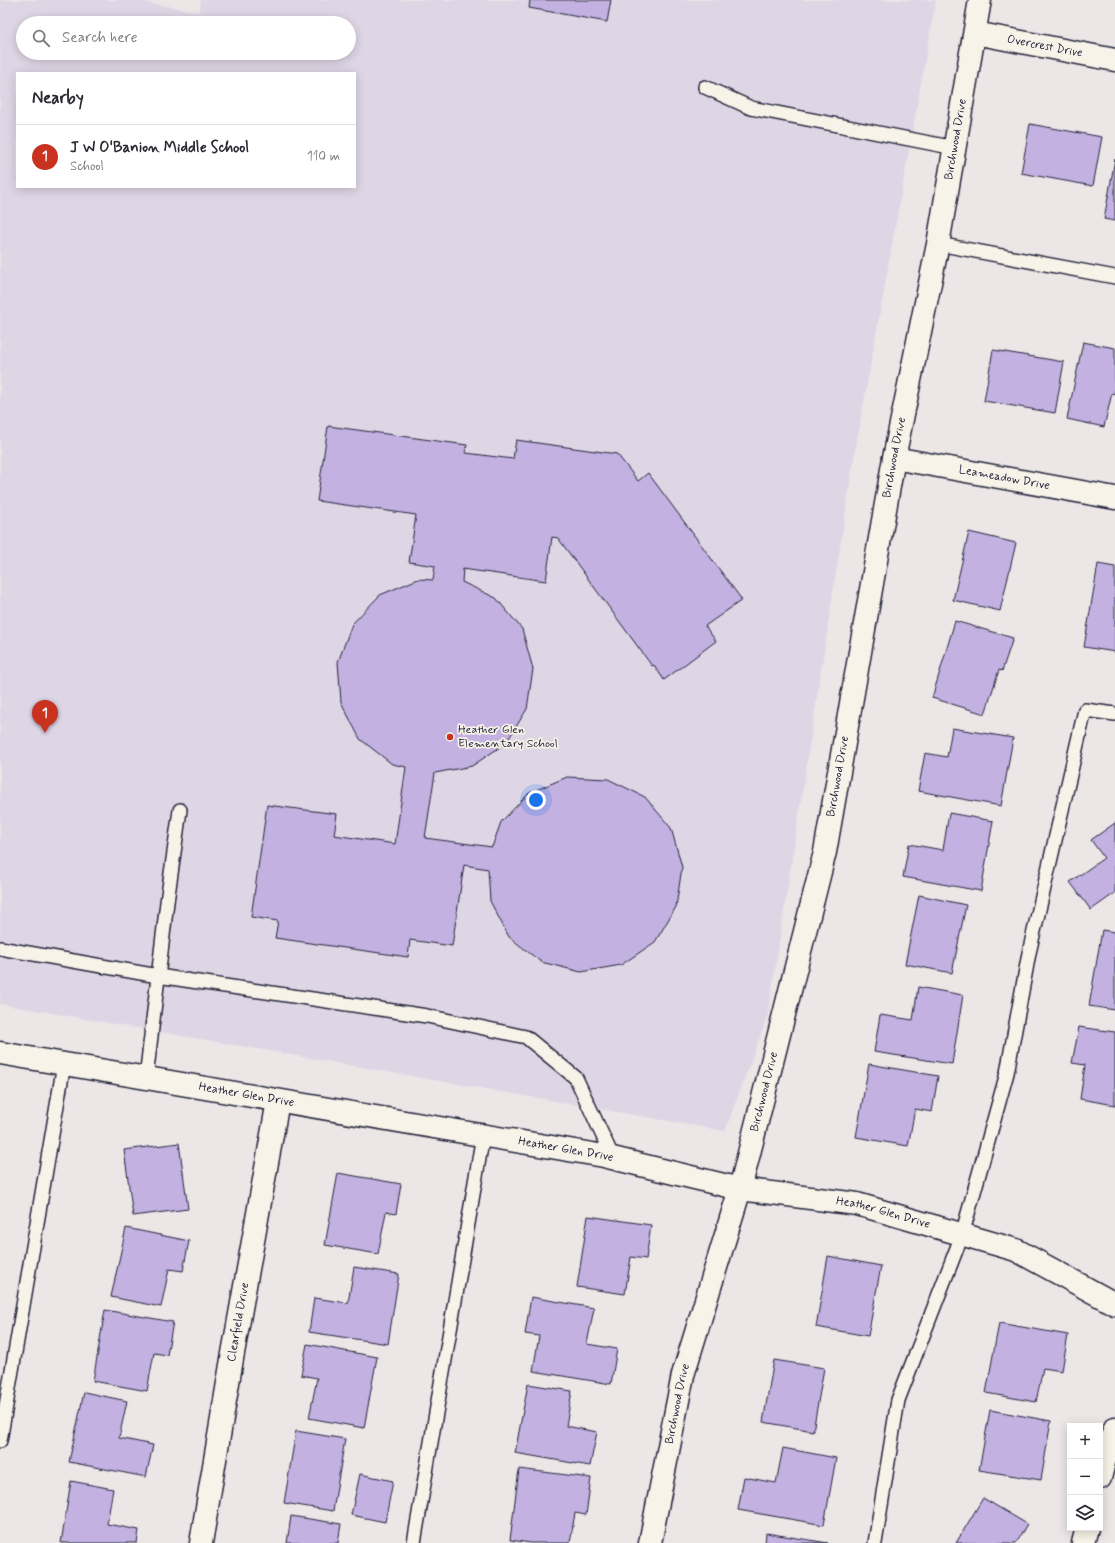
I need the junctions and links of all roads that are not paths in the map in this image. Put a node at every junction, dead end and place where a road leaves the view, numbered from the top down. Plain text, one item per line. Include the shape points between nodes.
1 (980, 0) edge
2 (975, 34) junction
3 (1115, 60) edge
4 (705, 86) dead end
5 (955, 148) junction
6 (938, 244) junction
7 (1115, 277) edge
8 (894, 458) junction
9 (1115, 498) edge
10 (1115, 714) edge
11 (180, 810) dead end
12 (0, 948) edge
13 (158, 976) junction
14 (0, 1053) edge
15 (64, 1064) junction
16 (146, 1078) junction
17 (278, 1101) junction
18 (483, 1135) junction
19 (613, 1158) junction
20 (740, 1189) junction
21 (962, 1235) junction
22 (1115, 1304) edge
23 (1115, 1428) edge
24 (0, 1441) edge
25 (1103, 1466) edge
26 (1086, 1531) edge
27 (201, 1543) edge
28 (414, 1543) edge
29 (650, 1543) edge
30 (875, 1543) edge
31 (1083, 1543) edge

1 - 2 street, Birchwood Drive
2 - 3 street, Overcrest Drive
2 - 5 street, Birchwood Drive
4 - 5 lane via 751,108
5 - 6 street, Birchwood Drive
6 - 7 lane
6 - 8 street, Birchwood Drive
8 - 9 street, Leameadow Drive
8 - 20 street, Birchwood Drive via 825,852
10 - 21 lane via 1085,710 1029,953 1007,1073
11 - 13 lane
12 - 13 lane
13 - 16 lane
13 - 19 lane via 427,1016 526,1038 576,1078
14 - 15 street, Heather Glen Drive
15 - 16 street, Heather Glen Drive
15 - 24 lane
16 - 17 street, Heather Glen Drive
17 - 18 street, Heather Glen Drive
17 - 27 street, Clearfield Drive
18 - 19 street, Heather Glen Drive
18 - 28 lane
19 - 20 street, Heather Glen Drive
20 - 21 street, Heather Glen Drive via 857,1204
20 - 29 street, Birchwood Drive via 683,1376
21 - 22 street, Heather Glen Drive via 1016,1250
21 - 30 lane via 898,1400
23 - 25 street
26 - 31 street

